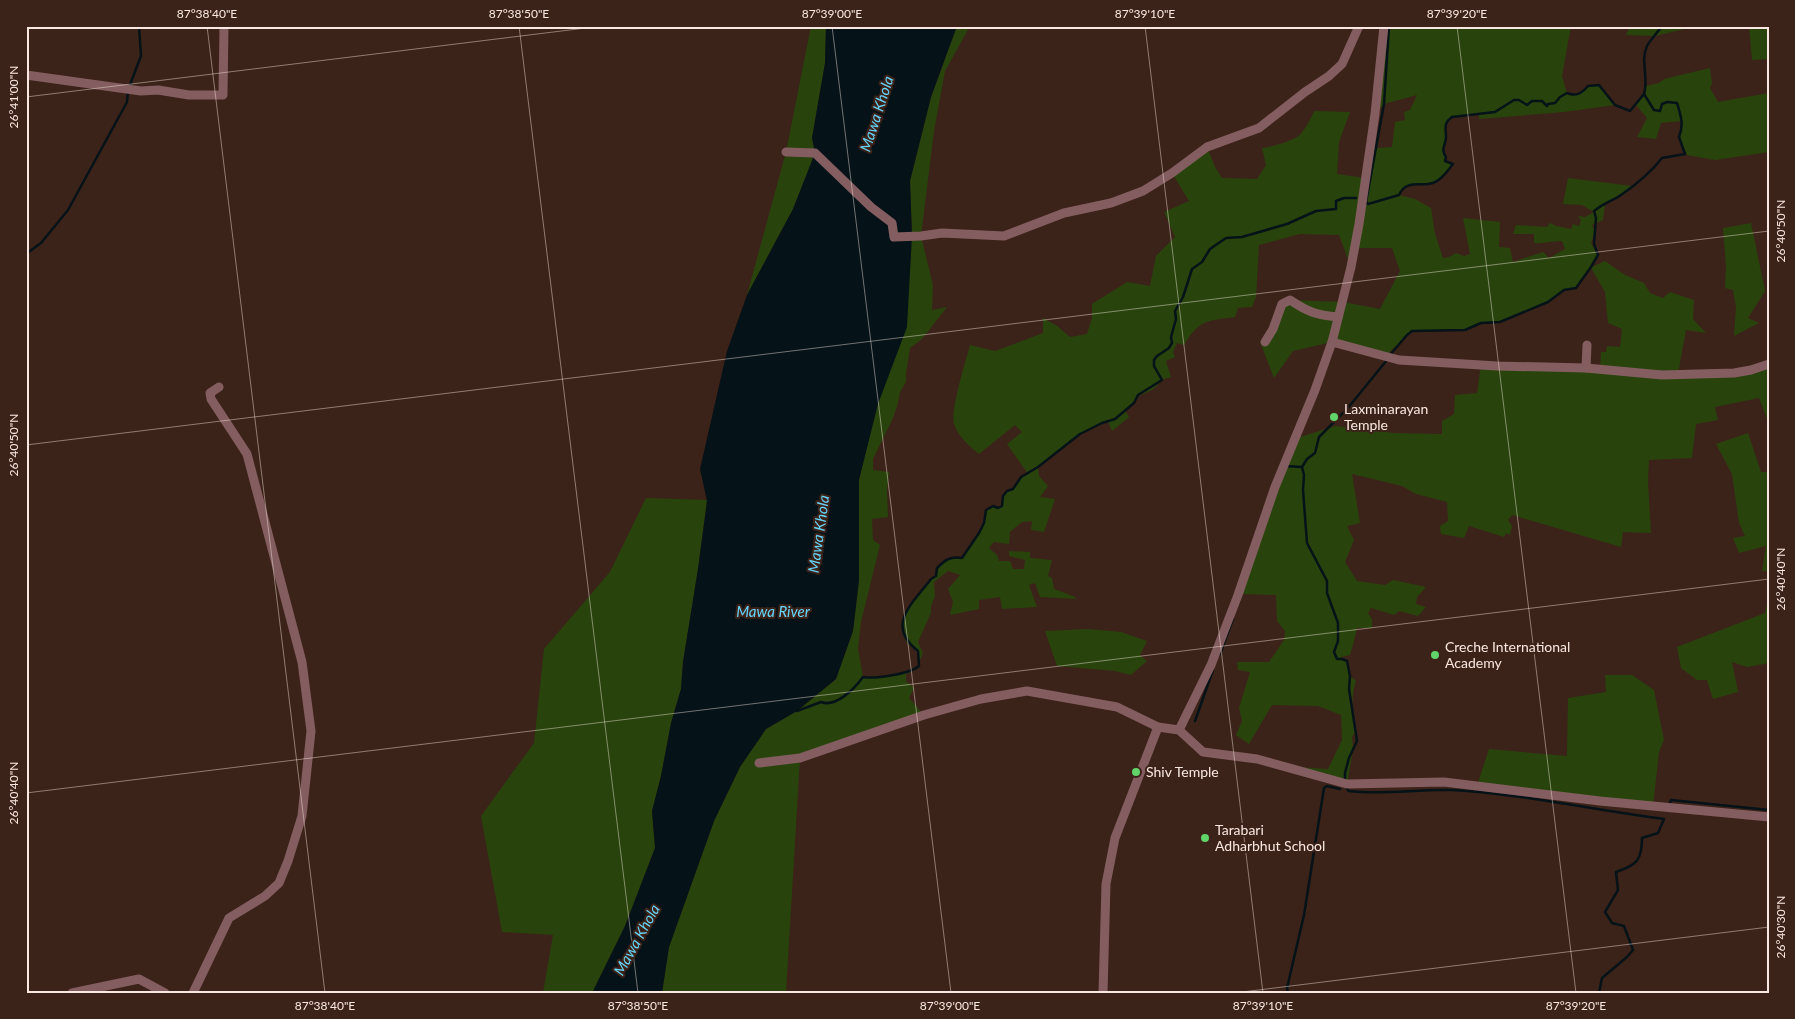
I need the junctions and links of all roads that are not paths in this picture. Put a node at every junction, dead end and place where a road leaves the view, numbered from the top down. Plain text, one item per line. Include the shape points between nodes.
1 (224, 26) edge
2 (1359, 26) edge
3 (1384, 26) edge
4 (26, 75) edge
5 (786, 152) dead end
6 (1338, 317) junction
7 (1265, 342) dead end
8 (1332, 342) junction
9 (1587, 345) dead end
10 (1769, 364) edge
11 (1586, 368) junction
12 (219, 388) dead end
13 (1158, 727) junction
14 (1179, 730) junction
15 (760, 763) dead end
16 (1769, 817) edge
17 (72, 993) edge
18 (165, 993) edge
19 (193, 993) edge
20 (1103, 993) edge

1 - 4 street via 223,95 141,91
2 - 5 street via 1342,64 1259,128 1207,147 1142,191 1004,236 942,233 894,236 892,222 871,207 815,153
3 - 6 street via 1359,224
6 - 7 street via 1318,315 1290,300 1282,304
6 - 8 street
8 - 11 street via 1399,360
8 - 14 street via 1274,487 1211,665
9 - 11 street
10 - 11 street via 1734,373 1662,375
12 - 19 street via 210,393 211,399 247,454 302,662 311,731 302,816 279,883 230,918
13 - 14 street
13 - 15 street via 1117,707 1027,691 981,699 924,715 800,758
13 - 20 street via 1115,838 1106,884
14 - 16 street via 1204,752 1257,759 1347,784 1444,782
17 - 18 street via 139,979

